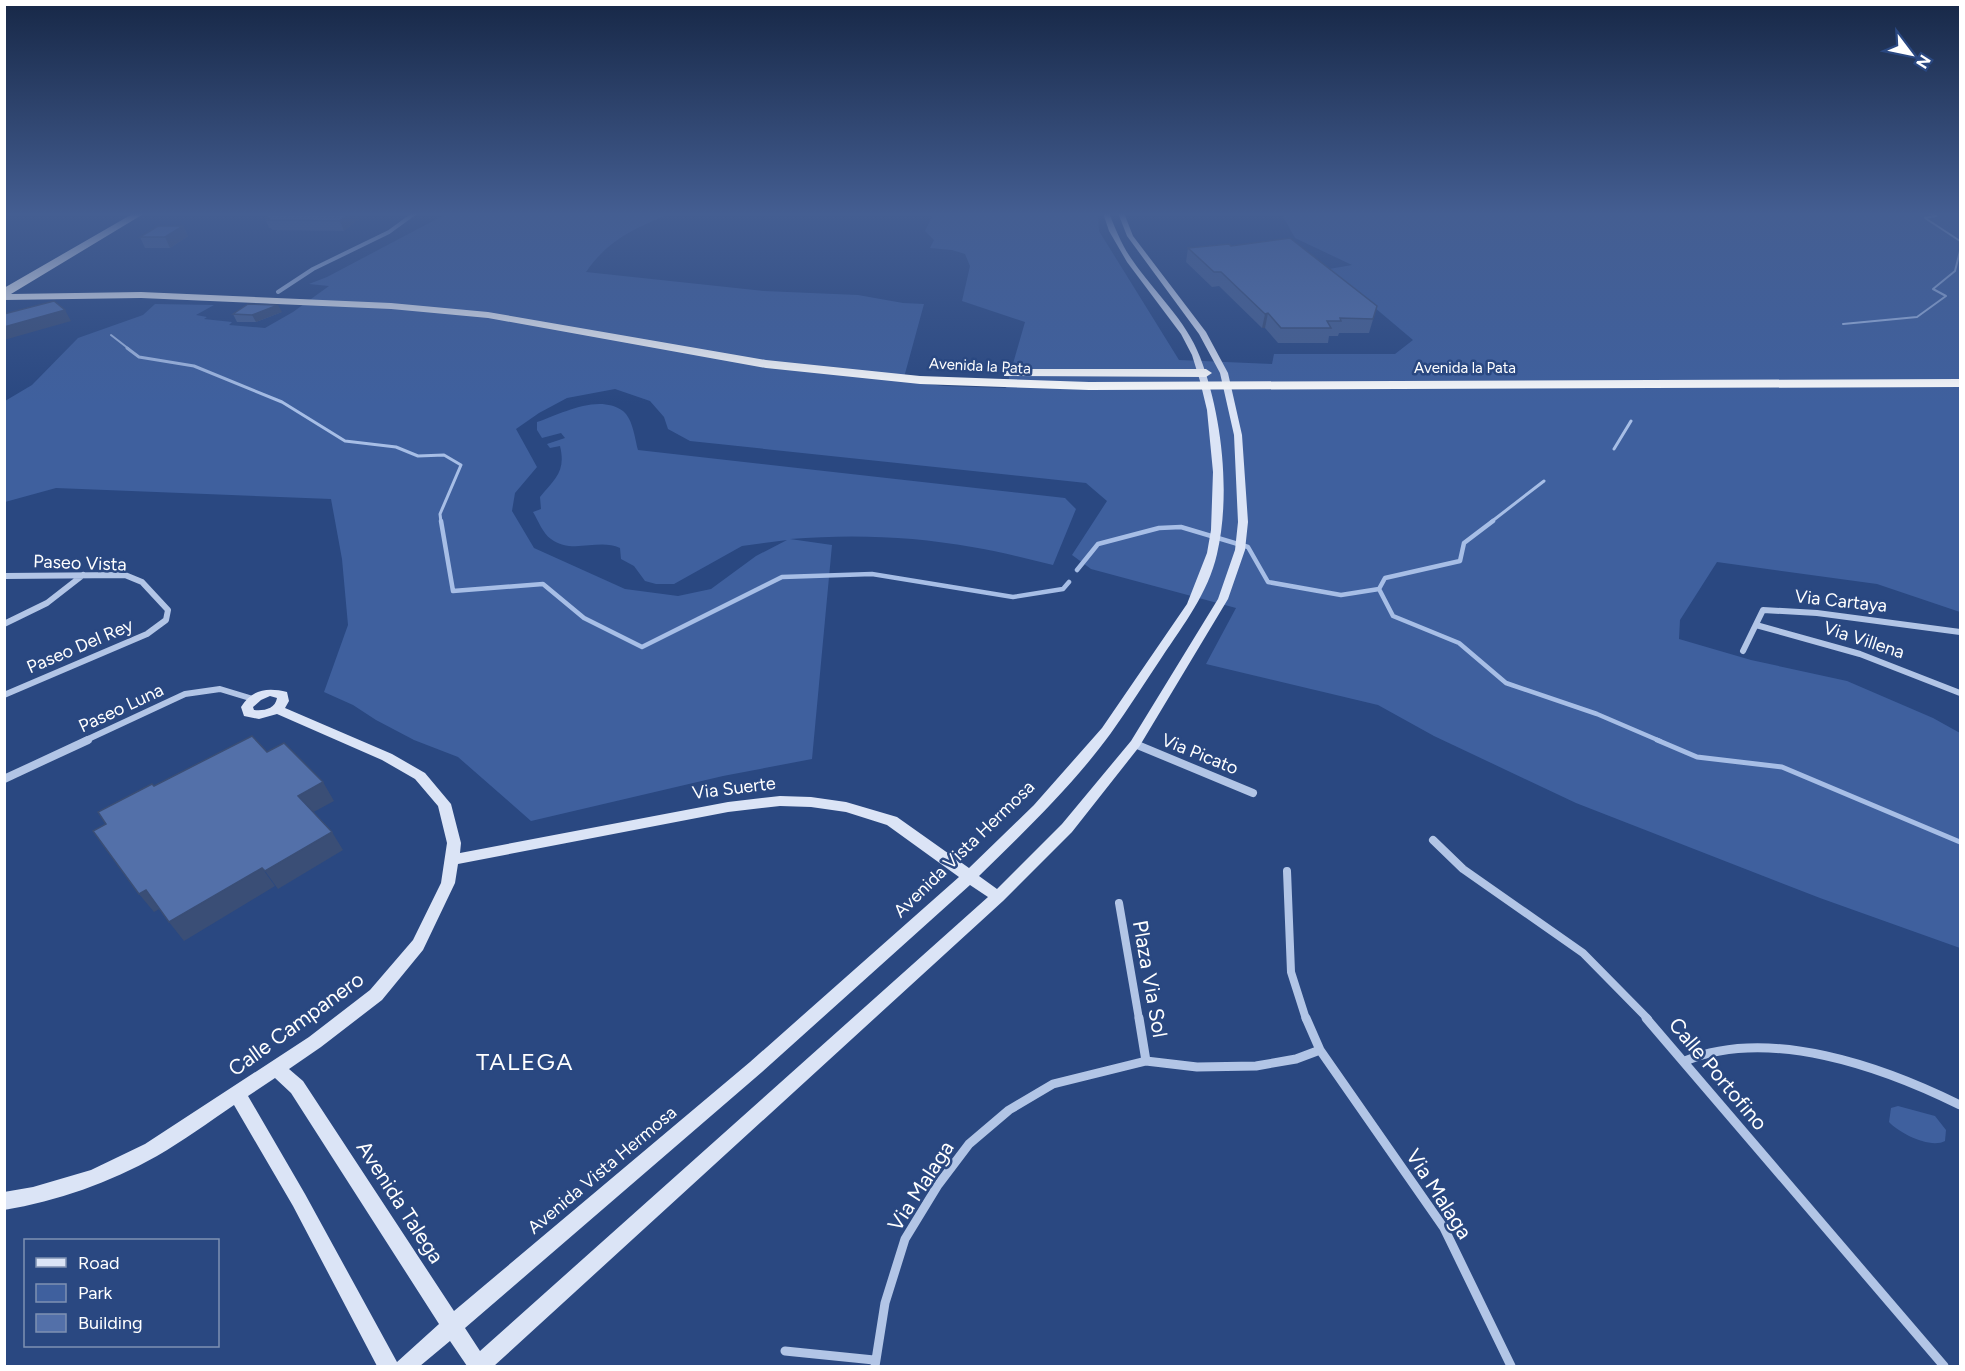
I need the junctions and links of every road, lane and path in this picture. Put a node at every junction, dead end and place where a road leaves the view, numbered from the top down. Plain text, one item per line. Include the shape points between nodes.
1 (31, 277) edge
2 (300, 277) edge
3 (1141, 277) edge
4 (1161, 277) edge
5 (278, 291) junction
6 (6, 292) edge
7 (234, 299) junction
8 (580, 319) dead end
9 (603, 323) dead end
10 (1960, 374) edge
11 (1205, 380) junction
12 (1226, 380) junction
13 (1960, 383) edge
14 (83, 575) junction
15 (4, 576) edge
16 (166, 620) joint
17 (4, 624) edge
18 (1756, 625) junction
19 (1960, 632) edge
20 (1743, 651) dead end
21 (1960, 693) edge
22 (4, 695) edge
23 (253, 699) junction
24 (276, 709) junction
25 (1134, 744) junction
26 (4, 779) edge
27 (1253, 793) dead end
28 (1433, 840) dead end
29 (452, 860) junction
30 (1287, 872) dead end
31 (970, 876) junction
32 (998, 897) junction
33 (1119, 903) dead end
34 (1320, 1050) junction
35 (1146, 1061) junction
36 (1685, 1061) junction
37 (276, 1068) junction
38 (237, 1094) junction
39 (1960, 1105) edge
40 (4, 1201) edge
41 (452, 1326) junction
42 (785, 1351) dead end
43 (874, 1364) edge
44 (387, 1366) edge
45 (405, 1366) edge
46 (478, 1366) edge
47 (1510, 1366) edge
48 (1944, 1366) edge

1 - 6 highway
2 - 5 street
3 - 11 main road, Avenida Vista Hermosa via 1185,334
4 - 12 main road via 1203,334
5 - 6 highway via 124,288
5 - 7 highway
5 - 8 highway via 500,306
6 - 7 highway, Avenida la Pata
7 - 11 highway, Avenida la Pata via 488,315 766,364 903,379 1037,386
9 - 11 highway, Avenida la Pata via 762,352 854,363
10 - 12 highway, Avenida la Pata
11 - 12 highway, Avenida la Pata
11 - 31 main road, Avenida Vista Hermosa via 1215,433 1217,514 1208,568 1191,604 1106,731 1039,809
12 - 13 highway, Avenida la Pata
12 - 25 main road via 1241,472 1242,529 1236,563 1223,599
14 - 15 street, Paseo Vista
14 - 16 street, Paseo Vista via 125,575 142,582 168,610
14 - 17 street via 47,603
16 - 22 street, Paseo Del Rey via 147,634
18 - 19 street, Via Cartaya via 1762,610 1784,610
18 - 20 street, Via Cartaya
18 - 21 street, Via Villena via 1834,644 1920,674
23 - 24 main road via 247,710 252,715
23 - 24 main road via 280,693 283,702
23 - 26 street, Paseo Luna via 228,689 209,688 185,694
24 - 29 main road, Calle Campanero via 420,776 444,804 454,843
25 - 27 street, Via Picato
25 - 32 main road via 1067,828
28 - 36 street, Calle Portofino via 1463,869 1583,953
29 - 31 main road, Via Suerte via 728,807 780,801 846,807 892,821
29 - 37 main road, Calle Campanero via 448,883 438,904 416,947 396,971 376,994
30 - 34 street, Via Malaga via 1291,972
31 - 32 main road, Via Suerte
31 - 41 main road, Avenida Vista Hermosa via 756,1067
32 - 46 main road
33 - 35 street, Plaza Via Sol
34 - 35 street, Via Malaga via 1256,1066 1197,1067
34 - 47 street, Via Malaga via 1444,1228
35 - 43 street, Via Malaga via 1053,1084 1009,1110 969,1144 905,1239 885,1304
36 - 39 street via 1714,1051 1767,1049 1827,1058 1872,1066
36 - 48 street, Calle Portofino
37 - 38 main road, Calle Campanero
37 - 41 main road, Avenida Talega via 297,1087
38 - 40 main road, Calle Campanero via 151,1150 93,1178
38 - 44 main road via 299,1200
41 - 45 main road, Avenida Vista Hermosa
41 - 46 main road, Avenida Talega
42 - 43 street

